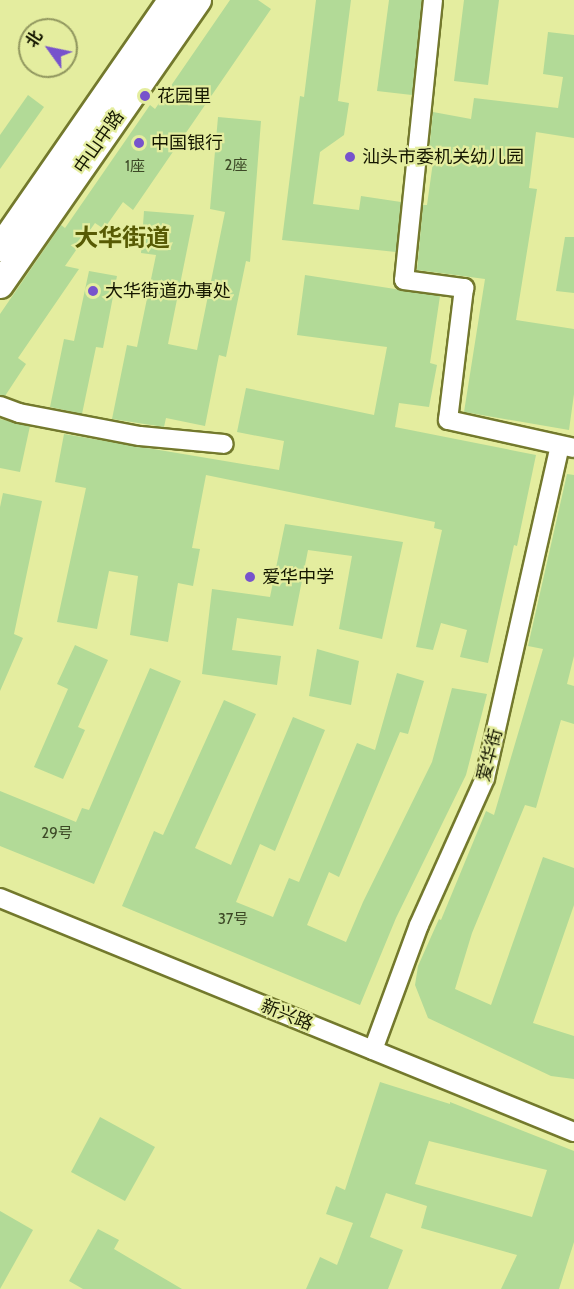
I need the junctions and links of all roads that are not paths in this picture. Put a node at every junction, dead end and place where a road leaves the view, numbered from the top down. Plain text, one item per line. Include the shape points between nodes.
1 (172, 0) edge
2 (198, 0) edge
3 (433, 0) edge
4 (0, 248) edge
5 (0, 285) edge
6 (0, 406) edge
7 (224, 444) dead end
8 (567, 447) edge
9 (0, 898) edge
10 (373, 1050) junction
11 (574, 1132) edge

1 - 4 main road, 中山中路
2 - 5 main road, 中山中路
3 - 8 street via 404,280 464,288 448,420
6 - 7 street via 140,436
8 - 10 street, 爱华街 via 485,778 419,924
9 - 10 street, 新兴路
10 - 11 street, 新兴路

